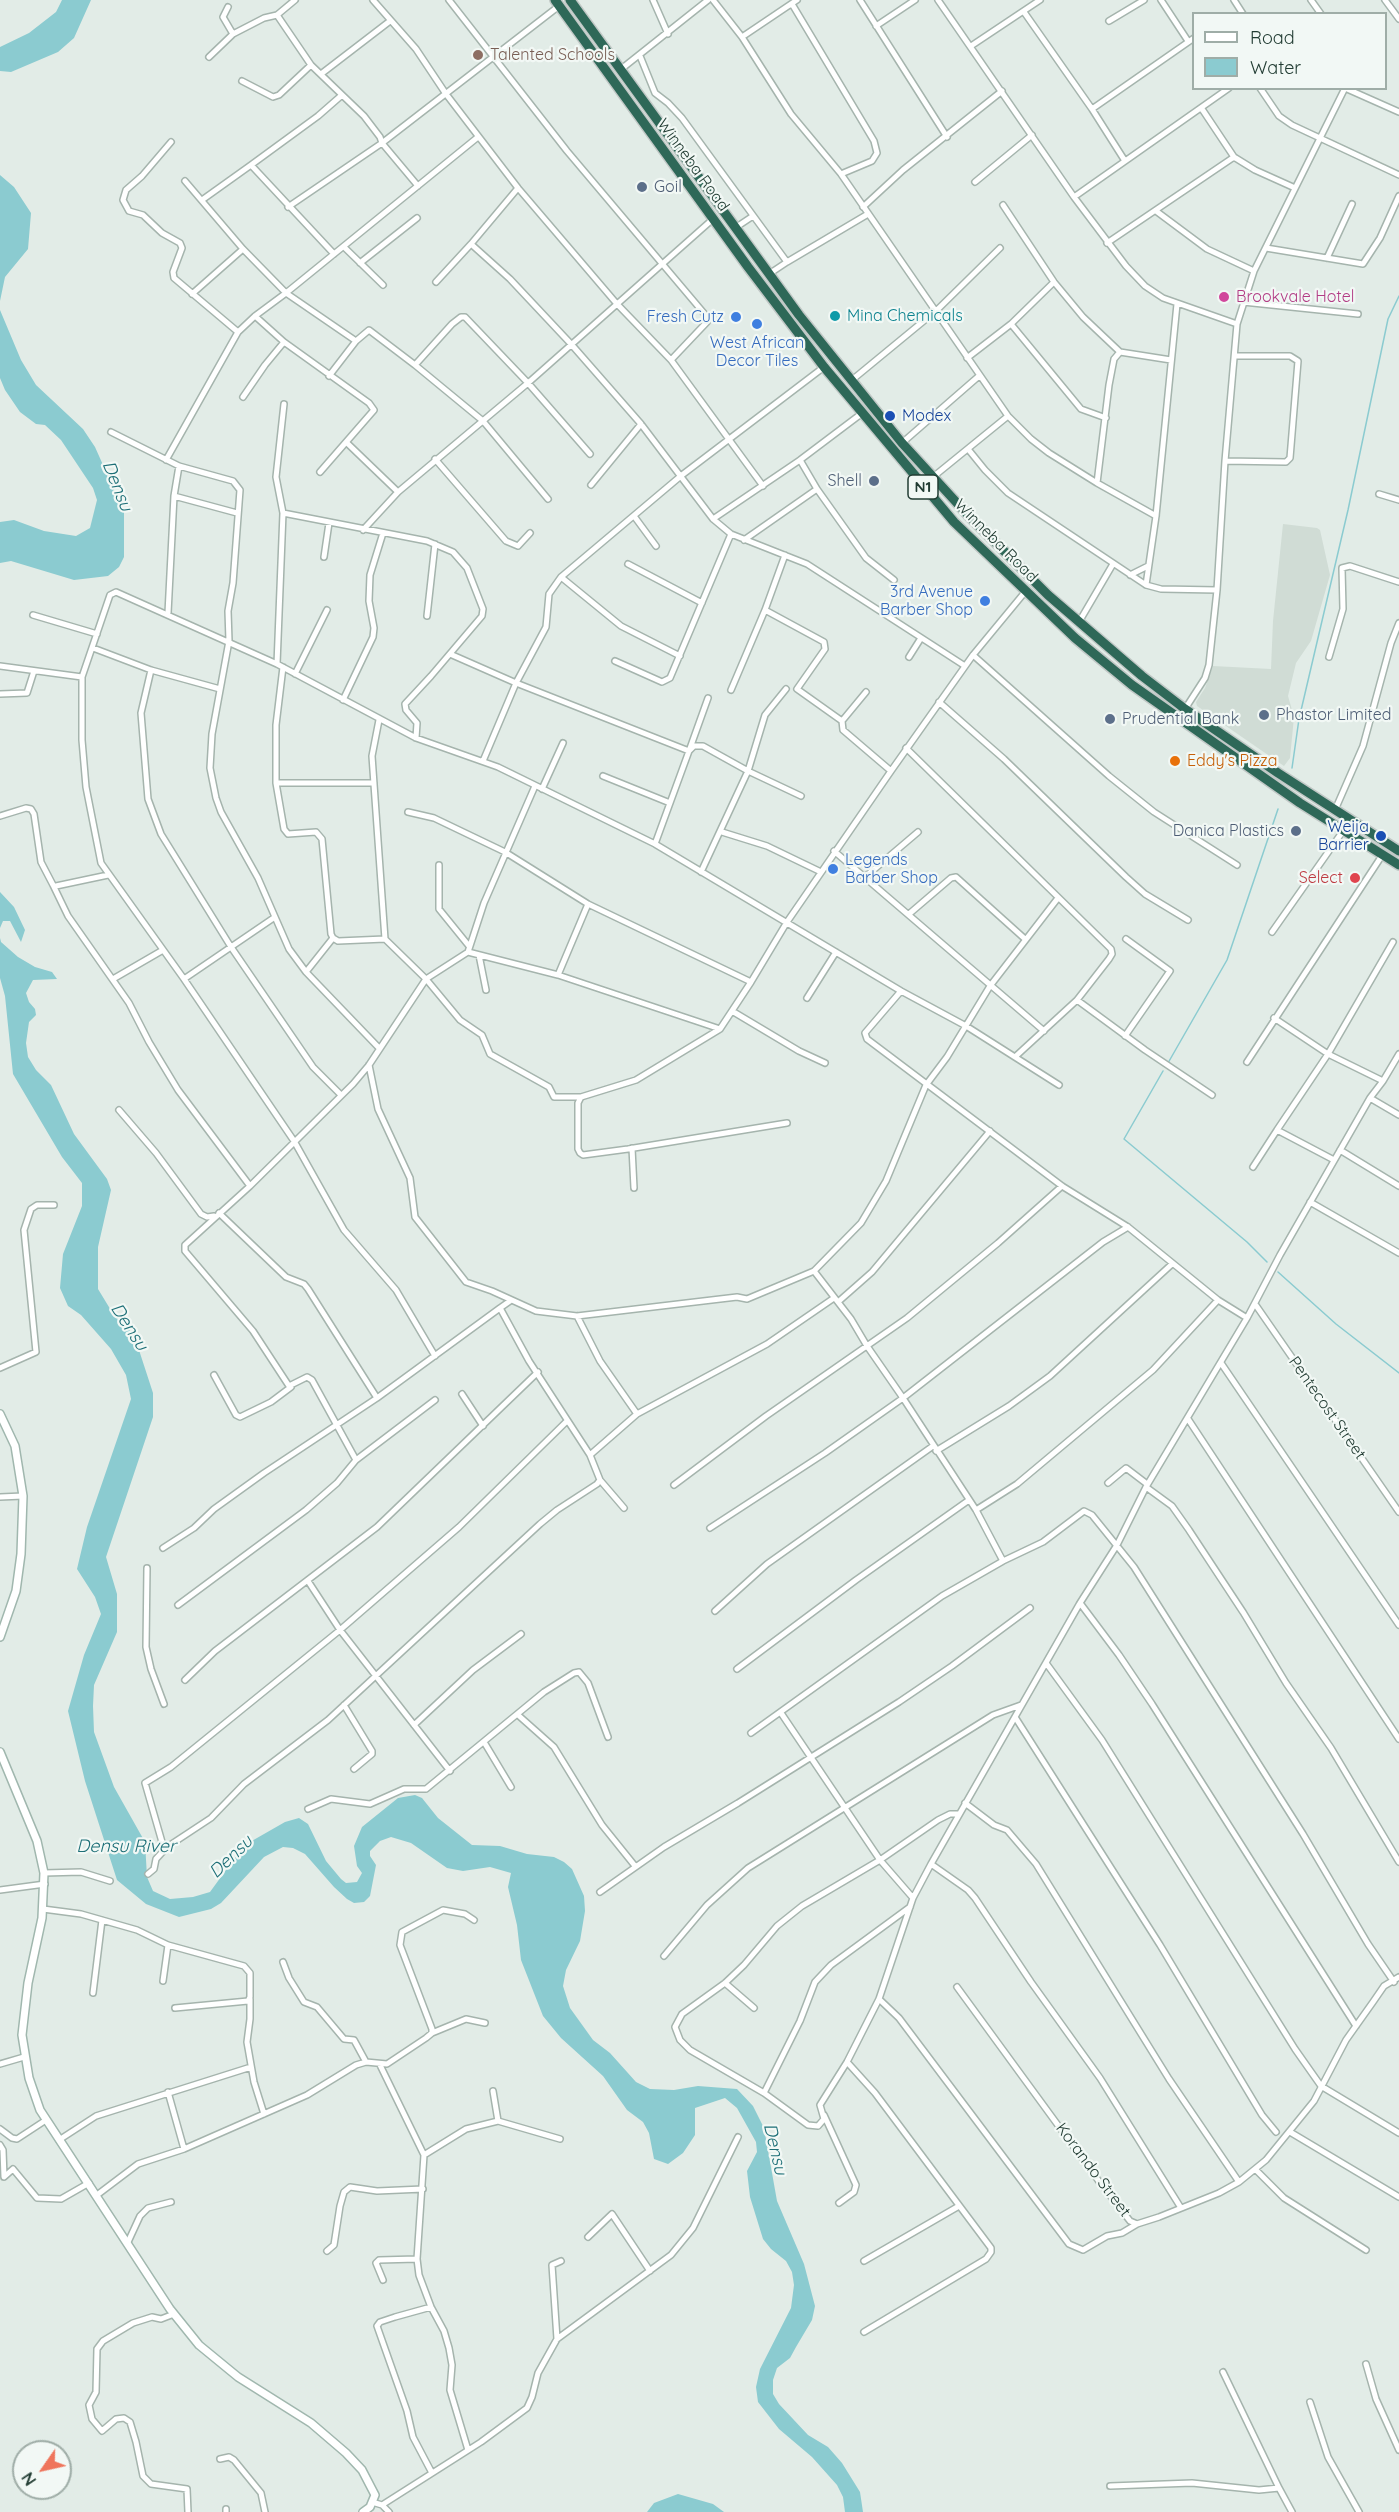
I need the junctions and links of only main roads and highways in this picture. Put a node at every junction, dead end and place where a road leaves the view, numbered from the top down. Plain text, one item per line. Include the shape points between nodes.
1 (570, 0) edge
2 (557, 3) edge
3 (631, 105) junction
4 (646, 105) junction
5 (657, 141) junction
6 (676, 146) junction
7 (1278, 773) junction
8 (1271, 782) junction
9 (1399, 851) edge
10 (1399, 865) edge

1 - 4 highway, Winneba Road / N1
2 - 3 highway, Winneba Road / N1
3 - 4 highway
3 - 5 highway, Winneba Road / N1
4 - 6 highway, Winneba Road / N1
5 - 6 highway
5 - 8 highway, Winneba Road / N1 via 824,367 954,522 1094,655 1132,686
6 - 7 highway, Winneba Road / N1 via 769,274 902,443 990,539 1079,622 1185,709
7 - 8 highway
7 - 9 highway, Winneba Road / N1
8 - 10 highway, Winneba Road / N1

